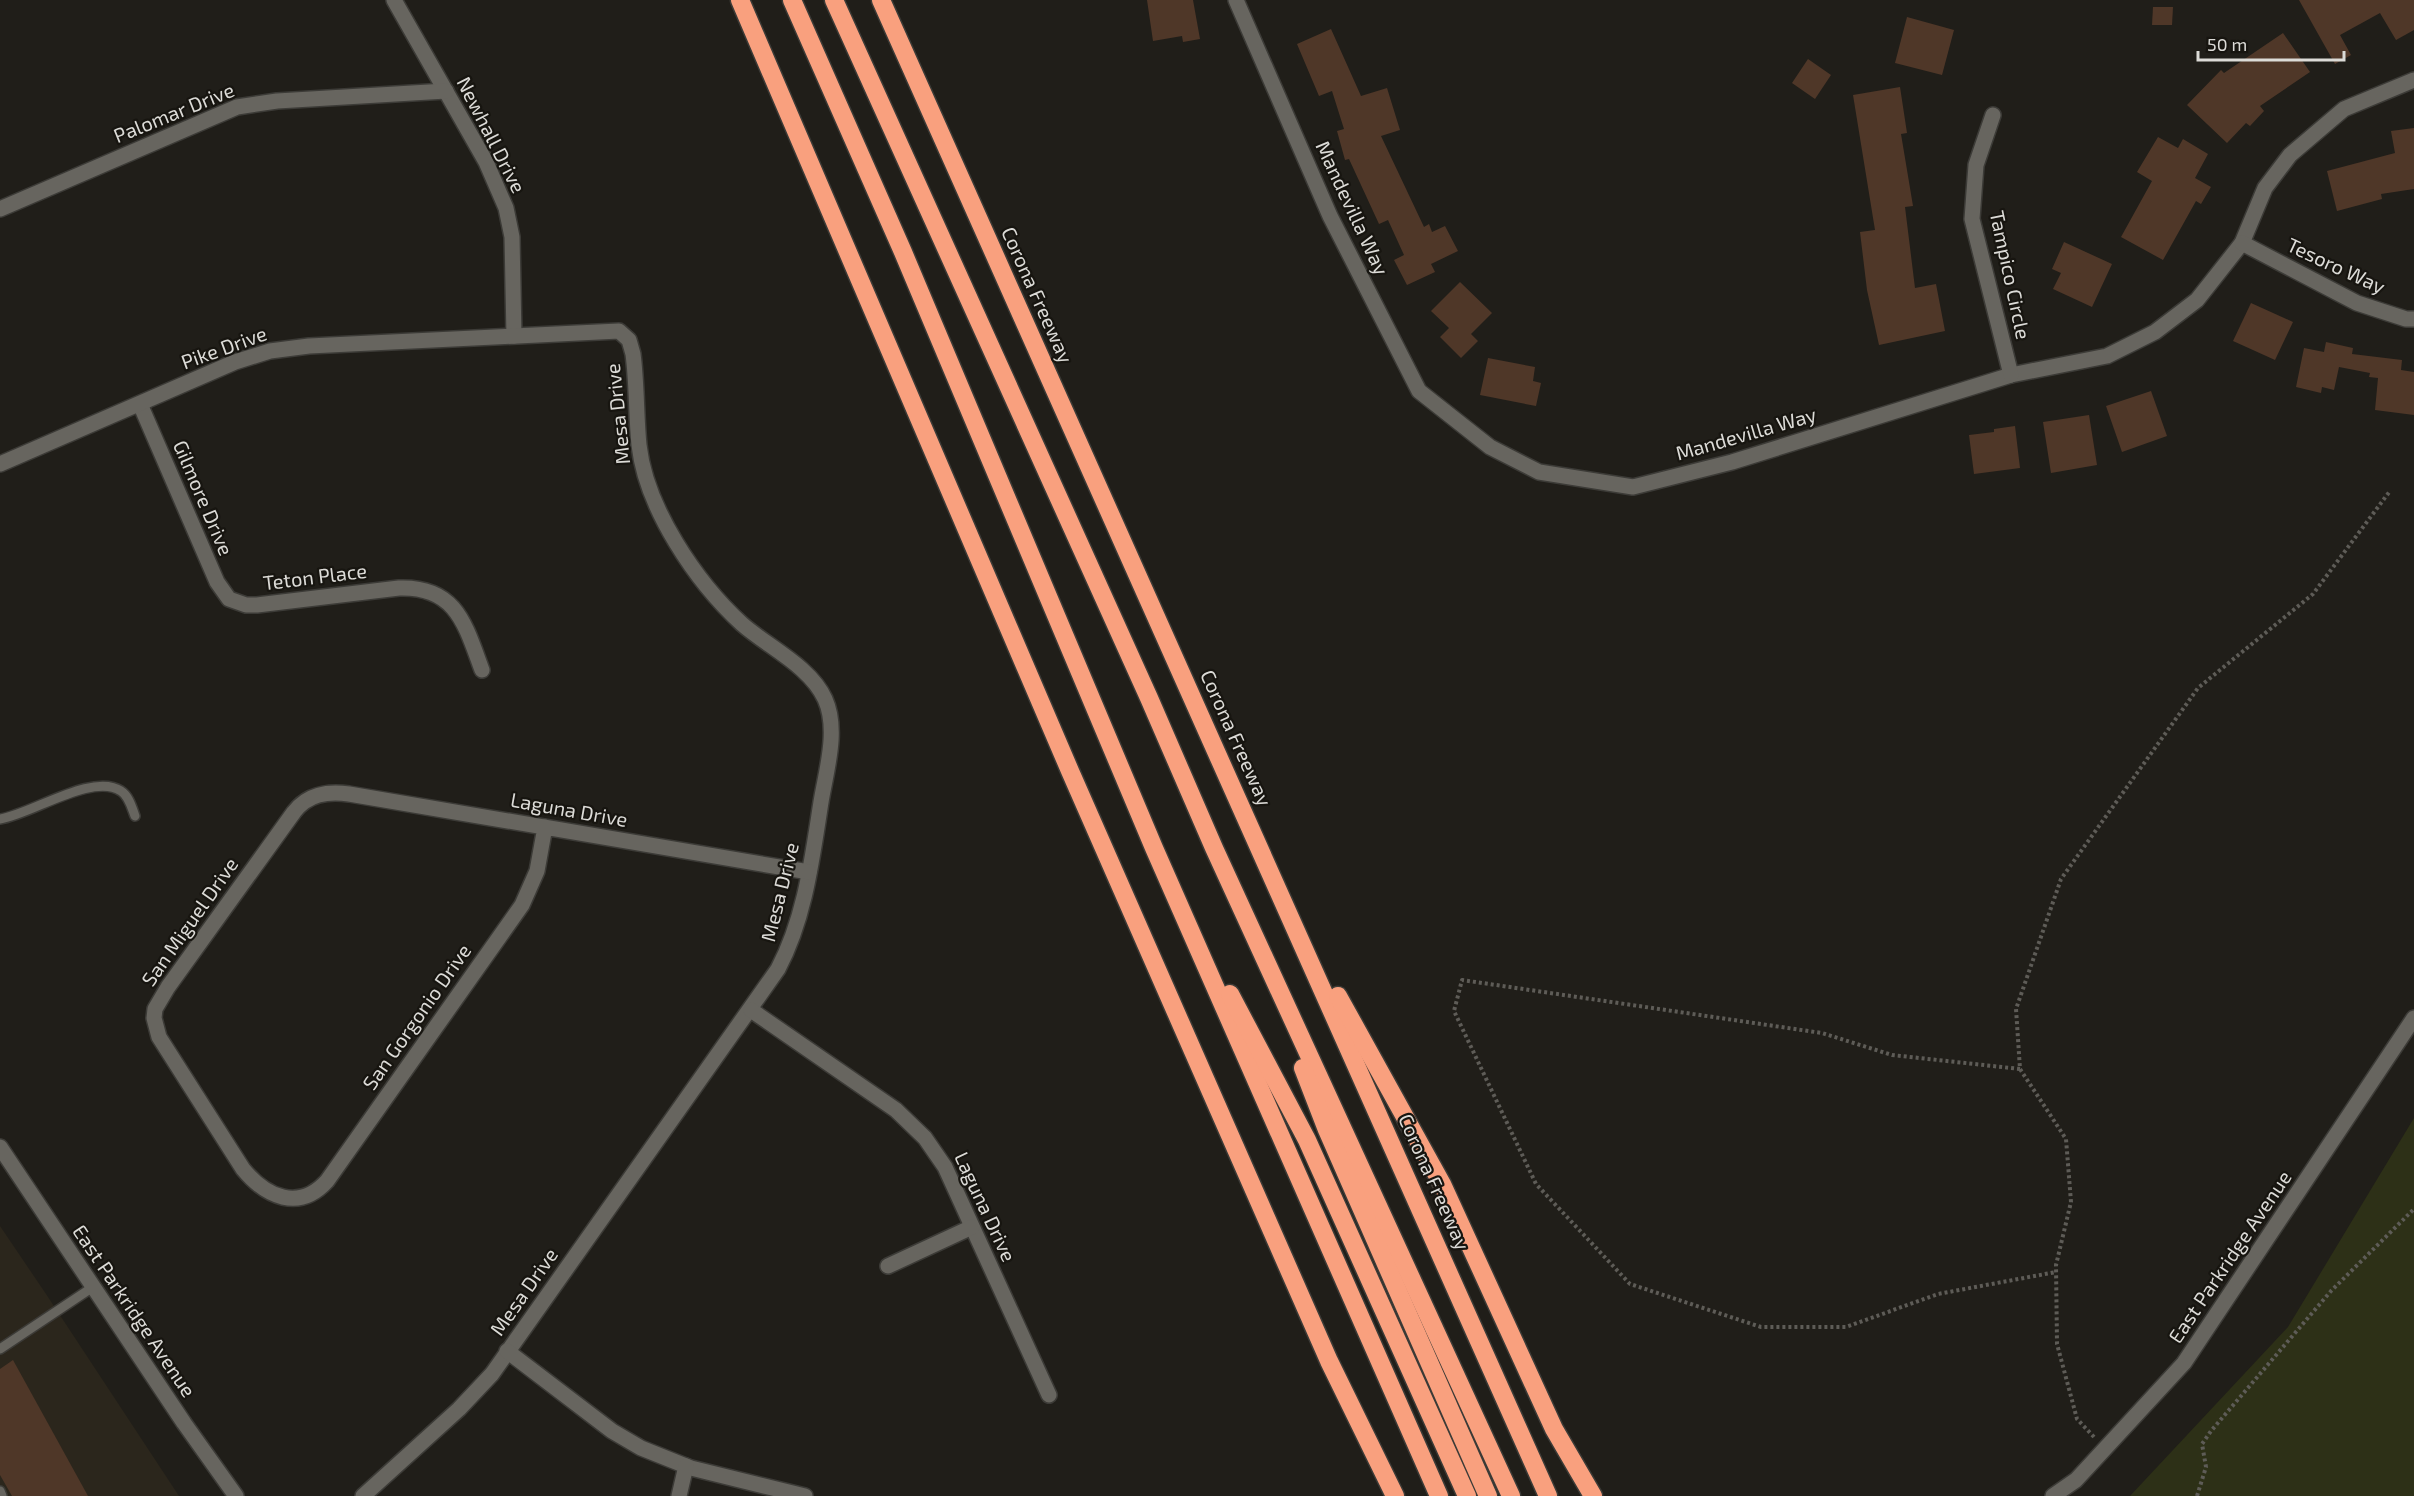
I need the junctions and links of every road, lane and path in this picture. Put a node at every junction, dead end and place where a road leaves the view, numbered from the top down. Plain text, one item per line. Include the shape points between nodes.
1 (394, 0) edge
2 (740, 0) edge
3 (792, 0) edge
4 (834, 0) edge
5 (880, 0) edge
6 (1236, 0) edge
7 (2414, 80) edge
8 (446, 91) junction
9 (1993, 115) dead end
10 (0, 209) edge
11 (2242, 243) junction
12 (2414, 319) edge
13 (514, 336) junction
14 (2011, 375) junction
15 (140, 404) junction
16 (0, 464) edge
17 (2390, 491) dead end
18 (237, 603) joint
19 (482, 670) dead end
20 (321, 794) joint
21 (135, 816) dead end
22 (0, 819) edge
23 (545, 827) junction
24 (1214, 848) junction
25 (1159, 859) junction
26 (809, 872) junction
27 (1277, 885) junction
28 (751, 1010) junction
29 (2414, 1018) edge
30 (2019, 1069) junction
31 (0, 1147) edge
32 (285, 1198) joint
33 (2414, 1209) edge
34 (972, 1227) junction
35 (888, 1266) dead end
36 (2056, 1272) junction
37 (93, 1287) junction
38 (0, 1349) edge
39 (507, 1352) junction
40 (1329, 1361) junction
41 (1048, 1395) dead end
42 (2105, 1448) junction
43 (686, 1466) junction
44 (0, 1491) edge
45 (3, 1496) edge
46 (236, 1496) edge
47 (363, 1496) edge
48 (679, 1496) edge
49 (805, 1496) edge
50 (1384, 1496) edge
51 (1395, 1496) edge
52 (1439, 1496) edge
53 (1467, 1496) edge
54 (1488, 1496) edge
55 (1511, 1496) edge
56 (1548, 1496) edge
57 (1593, 1496) edge
58 (2053, 1496) edge
59 (2197, 1496) edge

1 - 8 street, Newhall Drive
2 - 40 highway via 1070,771
3 - 25 highway via 903,252
4 - 24 highway
5 - 27 highway, Corona Freeway
6 - 14 street, Mandevilla Way via 1330,216 1419,391 1490,447 1539,472 1633,487 1732,462
7 - 11 street, Mandevilla Way via 2343,109 2290,154 2265,188
8 - 10 street, Palomar Drive via 277,100 237,107
8 - 13 street, Newhall Drive via 486,162 509,218
9 - 14 street, Tampico Circle via 1976,165 1972,219
11 - 12 street, Tesoro Way via 2357,303
11 - 14 street, Mandevilla Way via 2197,300 2155,332 2107,356
13 - 15 street, Pike Drive via 281,349 243,359
13 - 26 street, Mesa Drive via 615,330 629,340 639,445 649,484 672,534 708,589 760,640 808,676 828,706 831,739
15 - 16 street, Pike Drive
15 - 18 street, Gilmore Drive via 210,568 223,592
17 - 30 path via 2313,594 2198,688 2061,879 2016,1009
18 - 19 street, Teton Place via 257,605 399,588 422,589 450,604 465,624
20 - 23 street, Laguna Drive via 349,794
20 - 32 street, San Miguel Drive via 306,800 294,812 168,987 154,1018 154,1027 165,1049 243,1169 266,1191
21 - 22 lane via 121,791 99,785
23 - 26 street, Laguna Drive
23 - 32 street, San Gorgonio Drive via 538,866 522,905 327,1181 312,1194
24 - 54 highway via 1328,1130
24 - 55 highway
25 - 52 highway
25 - 53 highway via 1307,1140
26 - 28 street, Mesa Drive via 788,948
27 - 56 highway, Corona Freeway
27 - 57 highway via 1442,1184 1554,1429
28 - 34 street, Laguna Drive via 890,1106 917,1130 945,1167
28 - 39 street, Mesa Drive
29 - 42 street, East Parkridge Avenue via 2184,1363
30 - 36 path via 2066,1139 2071,1202
30 - 36 path via 1892,1055 1822,1033 1461,980 1454,1011 1536,1184 1630,1284 1761,1328 1846,1327 1938,1294
31 - 37 street, East Parkridge Avenue
33 - 59 path via 2331,1291 2211,1431 2202,1444 2206,1467
34 - 35 street
34 - 41 street, Laguna Drive
36 - 42 path via 2057,1344 2077,1419
37 - 38 lane
37 - 46 street, East Parkridge Avenue
39 - 43 street via 620,1436
39 - 47 street, Mesa Drive via 471,1398
40 - 50 highway
40 - 51 highway
42 - 58 street, East Parkridge Avenue via 2076,1480
43 - 48 street
43 - 49 street
44 - 45 lane

